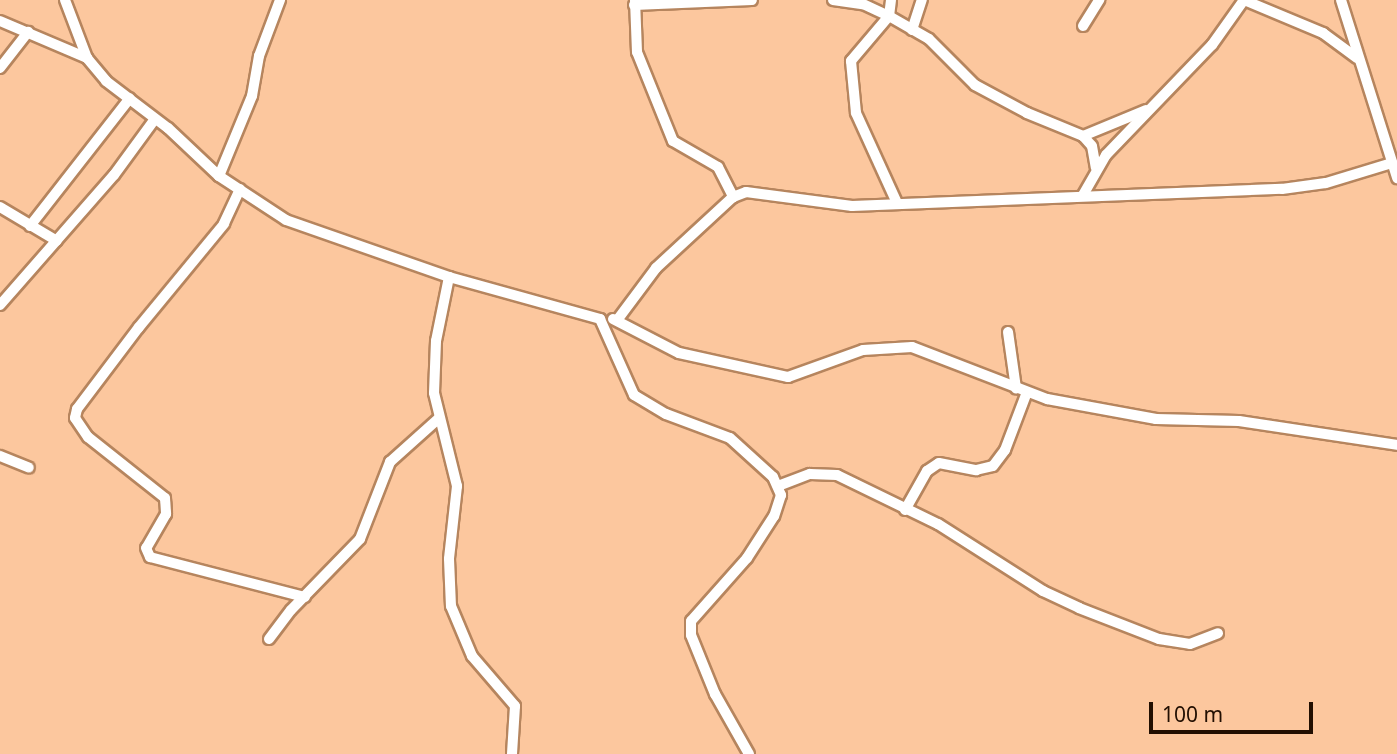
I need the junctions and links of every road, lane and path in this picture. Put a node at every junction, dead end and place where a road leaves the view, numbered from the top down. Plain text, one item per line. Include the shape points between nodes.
1 (65, 0) edge
2 (280, 0) edge
3 (752, 0) edge
4 (833, 0) edge
5 (891, 0) edge
6 (922, 0) edge
7 (1099, 0) edge
8 (1244, 0) edge
9 (1341, 0) edge
10 (635, 3) edge
11 (890, 16) junction
12 (0, 21) edge
13 (1083, 26) dead end
14 (912, 30) junction
15 (27, 32) junction
16 (87, 58) junction
17 (1357, 58) junction
18 (0, 68) edge
19 (130, 98) junction
20 (1146, 110) junction
21 (155, 119) junction
22 (1083, 136) junction
23 (1392, 163) junction
24 (1096, 168) junction
25 (219, 176) junction
26 (1397, 178) edge
27 (240, 189) junction
28 (1083, 195) junction
29 (733, 197) junction
30 (897, 203) junction
31 (0, 207) edge
32 (30, 226) junction
33 (57, 241) junction
34 (449, 277) junction
35 (0, 304) edge
36 (600, 319) junction
37 (618, 319) junction
38 (1008, 332) dead end
39 (1021, 390) junction
40 (439, 418) junction
41 (1397, 445) edge
42 (0, 456) edge
43 (29, 468) dead end
44 (778, 486) junction
45 (905, 510) junction
46 (304, 597) junction
47 (1218, 633) dead end
48 (269, 639) dead end
49 (512, 754) edge
50 (749, 754) edge

1 - 16 street
2 - 25 street via 259,56 252,96
3 - 10 street
4 - 11 street via 863,4
5 - 11 street
6 - 14 street
7 - 13 street
8 - 17 street via 1322,33
8 - 20 street via 1212,45
9 - 17 street
10 - 29 street via 637,52 673,141 718,167
11 - 14 street
11 - 30 street via 851,61 856,113
12 - 15 street
14 - 22 street via 929,39 975,85
15 - 16 street
15 - 18 street
16 - 19 street
17 - 23 street
19 - 21 street
19 - 32 street
20 - 22 street
20 - 24 street
21 - 25 street
21 - 33 street
22 - 24 street via 1092,146
23 - 26 street
23 - 28 street via 1326,183 1282,189
24 - 28 street
25 - 27 street
27 - 34 street via 286,220
27 - 46 street via 224,224 139,327 77,409 75,418 88,437 165,498 166,514 146,548 150,557
28 - 30 street
29 - 30 street via 746,192 852,206
29 - 37 street via 656,268
31 - 32 street
32 - 33 street
33 - 35 street
34 - 36 street
34 - 40 street via 436,341 434,393
36 - 37 street
36 - 44 street via 634,395 666,414 730,438
37 - 39 street via 678,353 761,373 788,377 863,350 912,347
38 - 39 street
39 - 41 street via 1156,419 1239,421
39 - 45 street via 1004,450 993,466 976,470 939,463 927,471
40 - 46 street via 390,462 360,540
40 - 49 street via 458,501 449,559 451,606 472,656 515,706
42 - 43 street
44 - 45 street via 810,474 830,473
44 - 50 street via 781,495 762,537 691,621 691,635 715,694
45 - 47 street via 938,524 1042,591 1128,628 1189,644
46 - 48 street

